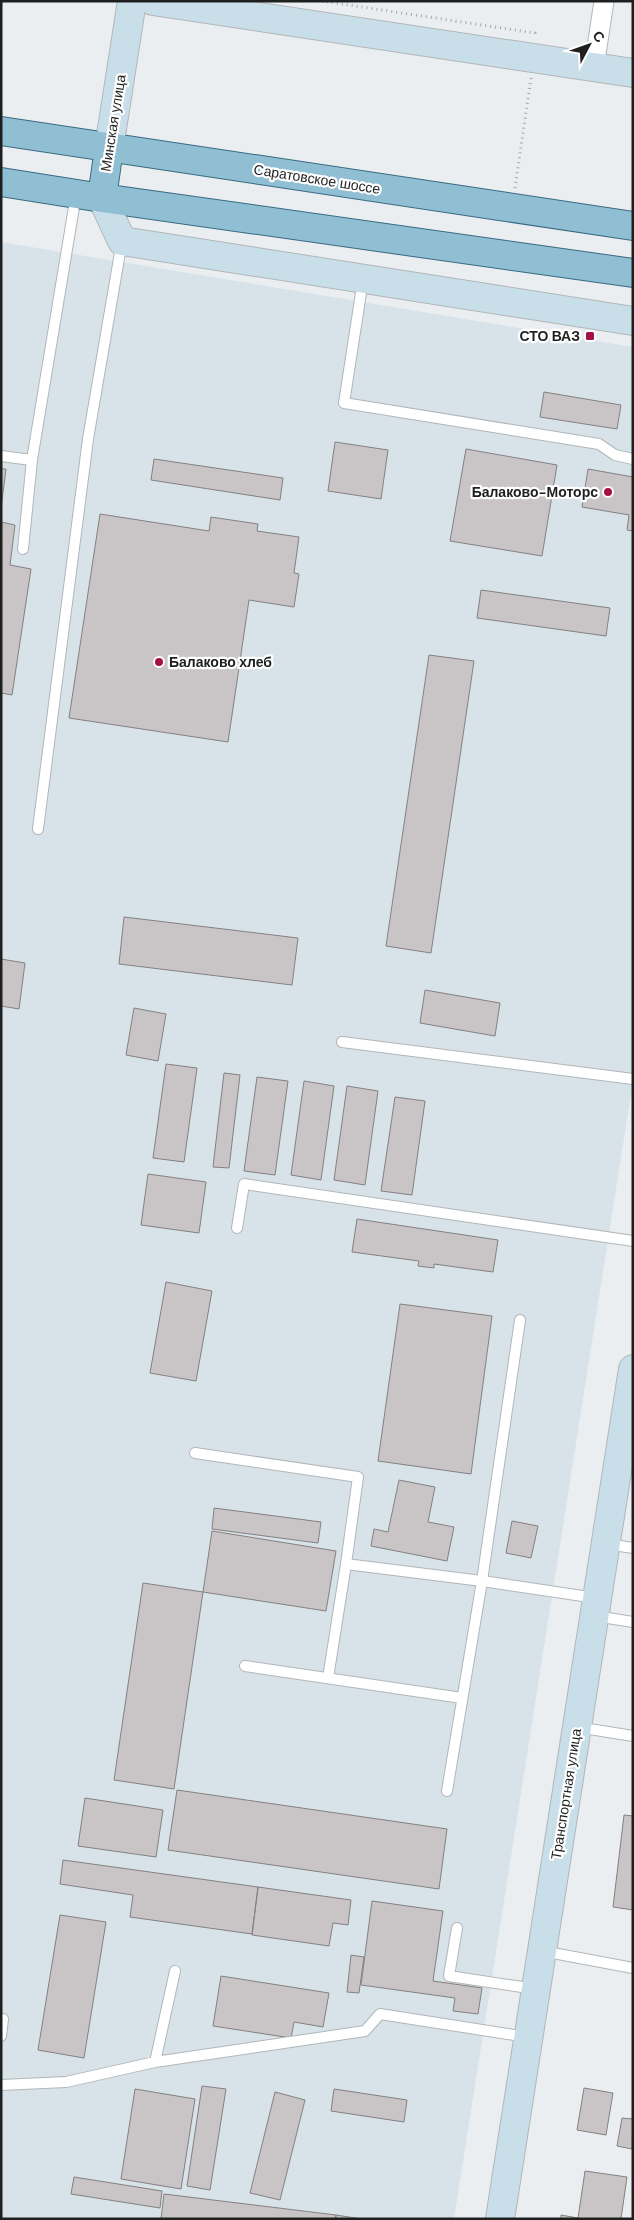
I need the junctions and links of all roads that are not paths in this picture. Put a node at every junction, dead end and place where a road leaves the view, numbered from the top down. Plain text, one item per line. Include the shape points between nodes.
1 (132, 1) edge
2 (153, 1) edge
3 (604, 1) edge
4 (594, 67) junction
5 (633, 73) edge
6 (1, 131) edge
7 (109, 148) junction
8 (1, 182) edge
9 (89, 196) junction
10 (633, 226) edge
11 (122, 241) junction
12 (633, 273) edge
13 (363, 279) junction
14 (633, 321) edge
15 (1, 456) edge
16 (633, 459) edge
17 (32, 460) junction
18 (23, 549) dead end
19 (38, 829) dead end
20 (342, 1042) dead end
21 (633, 1079) edge
22 (237, 1228) dead end
23 (633, 1241) edge
24 (520, 1320) dead end
25 (633, 1369) edge
26 (630, 1399) edge
27 (195, 1453) dead end
28 (605, 1543) junction
29 (633, 1548) edge
30 (346, 1564) junction
31 (482, 1580) junction
32 (595, 1607) junction
33 (633, 1622) edge
34 (245, 1666) dead end
35 (328, 1678) junction
36 (462, 1698) junction
37 (576, 1727) junction
38 (633, 1736) edge
39 (447, 1791) dead end
40 (457, 1928) dead end
41 (542, 1951) junction
42 (633, 1968) edge
43 (175, 1971) dead end
44 (536, 1989) junction
45 (3, 2019) dead end
46 (1, 2036) edge
47 (528, 2037) junction
48 (155, 2062) junction
49 (1, 2085) edge
50 (500, 2219) edge

1 - 7 main road, Минская улица
2 - 4 main road
3 - 4 street
4 - 5 main road
6 - 7 main road, Саратовское шоссе
7 - 9 main road, Минская улица
7 - 10 main road, Саратовское шоссе
8 - 9 main road
9 - 11 main road
9 - 12 main road
9 - 17 lane
11 - 13 main road
11 - 19 lane via 88,439
13 - 14 main road
13 - 16 lane via 344,402 598,444 615,455
15 - 17 lane
17 - 18 lane
20 - 21 lane
22 - 23 lane via 244,1184
24 - 31 lane
25 - 26 main road, Транспортная улица
26 - 28 main road, Транспортная улица
27 - 30 lane via 358,1477
28 - 29 lane
28 - 32 main road, Транспортная улица
30 - 31 lane
30 - 35 lane
31 - 32 lane
31 - 36 lane
32 - 33 lane
32 - 37 main road, Транспортная улица
34 - 35 lane
35 - 36 lane
36 - 39 lane
37 - 38 lane
37 - 41 main road, Транспортная улица
40 - 44 lane via 449,1976
41 - 42 lane
41 - 44 main road, Транспортная улица
43 - 48 lane
44 - 47 main road, Транспортная улица
45 - 46 lane
47 - 48 lane via 380,2014 365,2031
47 - 50 main road, Транспортная улица
48 - 49 lane via 66,2082

